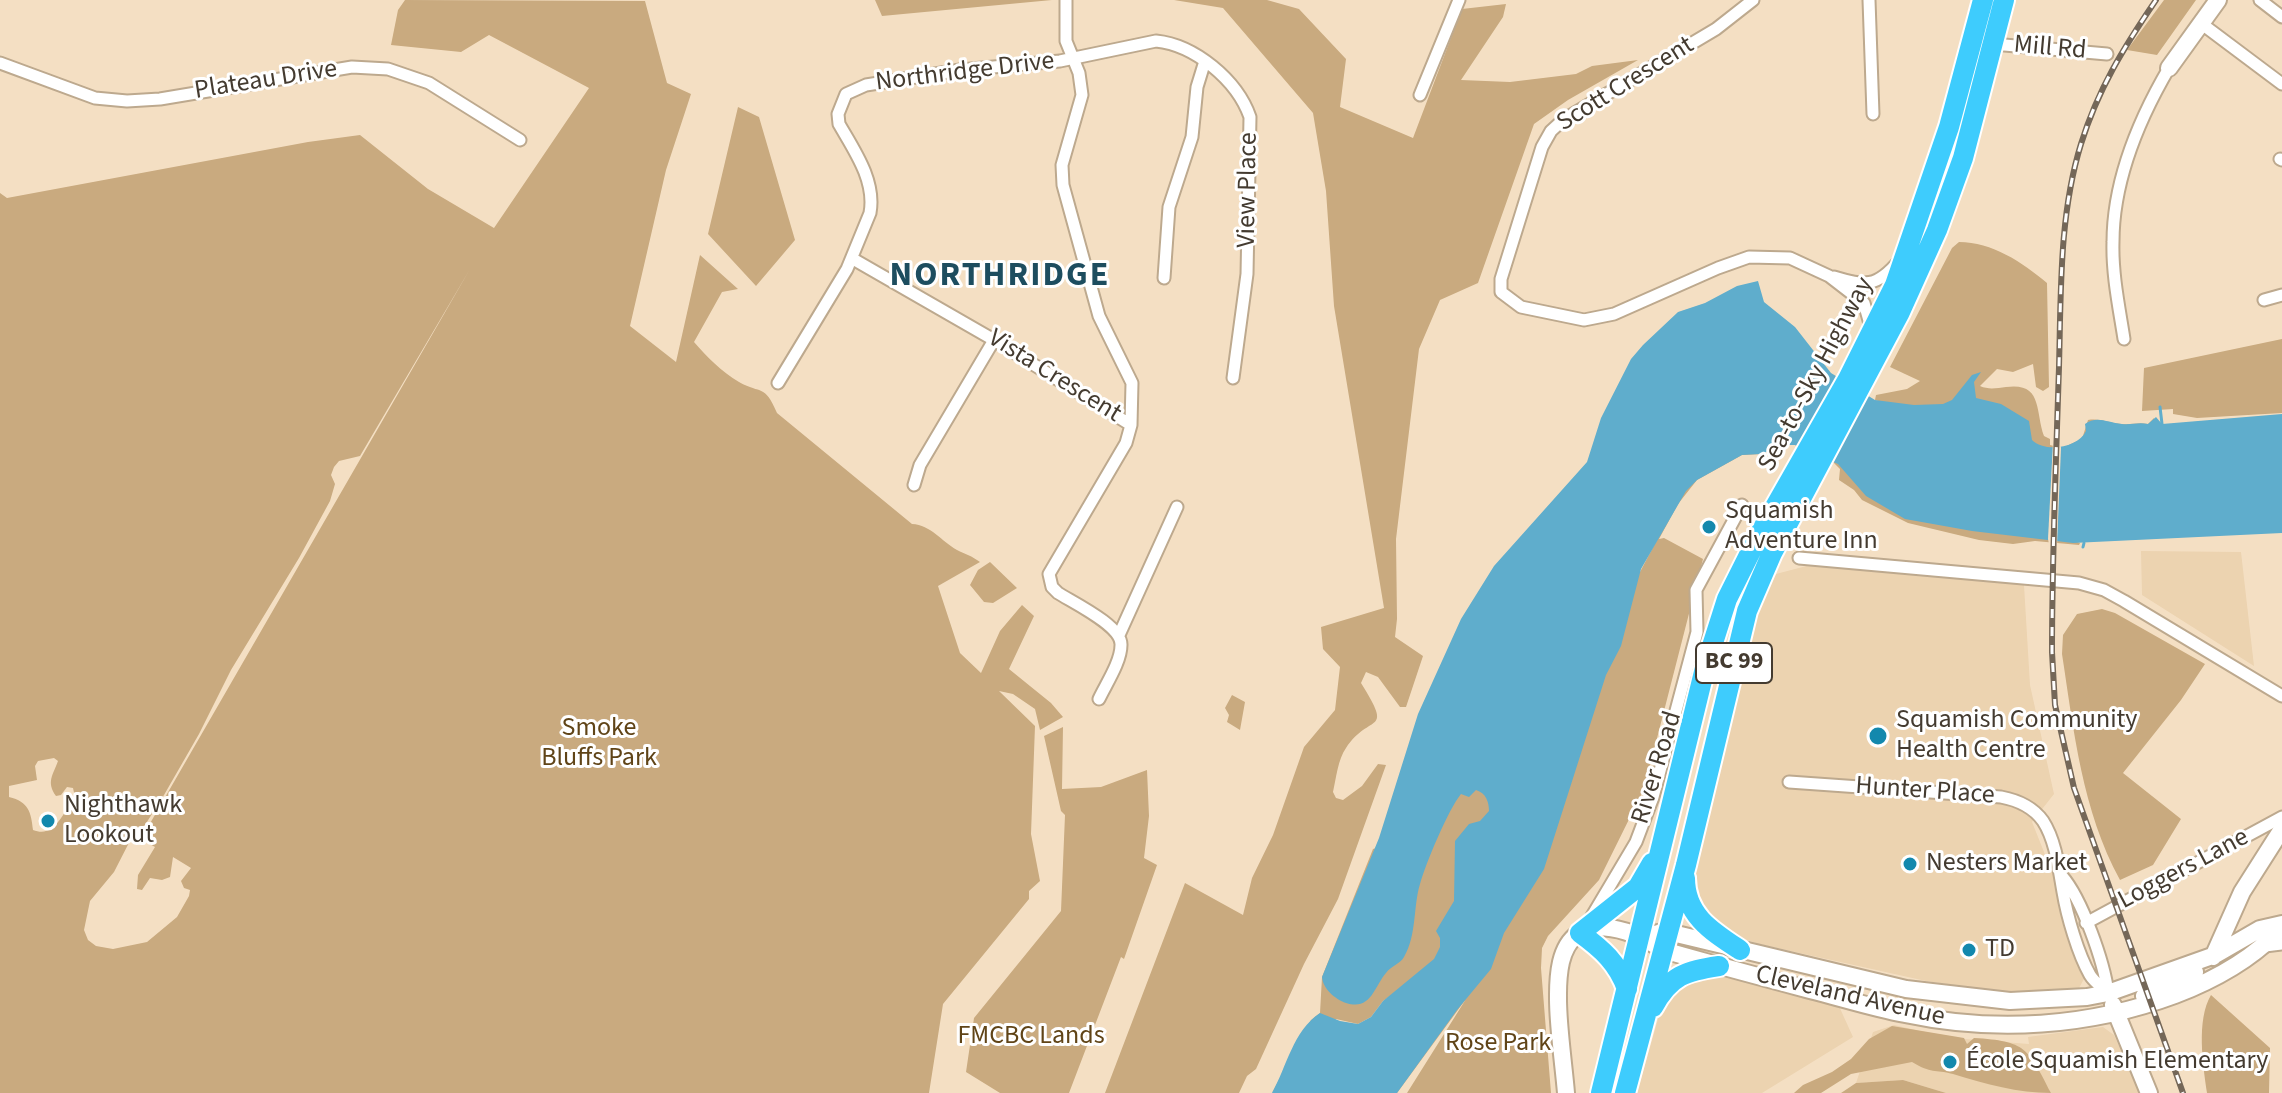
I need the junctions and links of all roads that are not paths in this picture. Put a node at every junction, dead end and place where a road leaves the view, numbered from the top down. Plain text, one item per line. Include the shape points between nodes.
1 (1066, 0) edge
2 (1459, 0) edge
3 (1753, 0) edge
4 (1869, 0) edge
5 (1983, 0) edge
6 (1993, 0) edge
7 (2004, 0) edge
8 (2218, 0) edge
9 (2260, 0) edge
10 (2282, 17) edge
11 (2202, 24) junction
12 (1993, 44) junction
13 (2107, 54) dead end
14 (1073, 59) junction
15 (1205, 61) junction
16 (0, 63) edge
17 (2169, 68) joint
18 (2282, 84) edge
19 (1420, 95) dead end
20 (1873, 114) dead end
21 (520, 140) dead end
22 (1908, 251) junction
23 (853, 259) junction
24 (1829, 276) junction
25 (1164, 278) dead end
26 (2282, 295) edge
27 (2264, 300) dead end
28 (1872, 332) junction
29 (2124, 339) dead end
30 (994, 340) junction
31 (1233, 378) dead end
32 (778, 383) dead end
33 (1855, 383) junction
34 (1131, 425) junction
35 (1807, 468) junction
36 (914, 485) dead end
37 (1742, 505) dead end
38 (1177, 507) dead end
39 (1799, 558) dead end
40 (1119, 635) junction
41 (2282, 696) edge
42 (1099, 699) dead end
43 (1789, 782) dead end
44 (2282, 817) edge
45 (2282, 829) edge
46 (1665, 838) junction
47 (1686, 865) junction
48 (2062, 876) junction
49 (2086, 923) junction
50 (2282, 925) edge
51 (1580, 933) junction
52 (1640, 935) junction
53 (1666, 941) junction
54 (2274, 945) edge
55 (1740, 950) junction
56 (2215, 955) junction
57 (1719, 966) junction
58 (1627, 989) junction
59 (2108, 993) junction
60 (2117, 1013) junction
61 (2001, 1026) junction
62 (1641, 1028) junction
63 (1566, 1093) edge
64 (1601, 1093) edge
65 (1625, 1093) edge
66 (2149, 1093) edge

1 - 14 street, Vista Crescent via 1065,28
2 - 19 street
3 - 24 street, Scott Crescent via 1716,29 1551,131 1501,292 1521,307 1584,320 1614,314 1749,257 1790,258
4 - 20 street
5 - 22 highway, Sea-to-Sky Highway / BC 99
6 - 12 highway via 1984,37
7 - 12 highway, Sea-to-Sky Highway / BC 99
8 - 11 street
9 - 10 street
11 - 17 street
11 - 18 street
12 - 13 street, Mill Rd
12 - 22 highway via 1981,62 1933,202
12 - 33 highway, Sea-to-Sky Highway / BC 99 via 1963,158 1937,230 1900,312
14 - 15 street, View Place via 1156,41
14 - 23 street, Northridge Drive via 914,77 846,94 839,124 868,182 872,205
14 - 34 street, Vista Crescent via 1082,95 1062,165 1063,185 1099,316 1132,383
15 - 25 street via 1192,137 1169,207
15 - 31 street, View Place via 1241,98 1252,126 1247,274
16 - 21 street, Plateau Drive via 95,98 127,101 352,67 388,69 429,83
17 - 29 street via 2133,141 2114,215 2112,243
22 - 24 street via 1879,280 1864,285
22 - 28 highway, Sea-to-Sky Highway / BC 99
23 - 30 street, Vista Crescent
23 - 32 street, Northridge Drive
24 - 28 street, Scott Crescent via 1864,303
26 - 27 street
28 - 33 highway, Sea-to-Sky Highway / BC 99
30 - 34 street, Vista Crescent
30 - 36 street via 920,465
33 - 35 highway, Sea-to-Sky Highway / BC 99
34 - 40 street via 1126,443 1052,565 1049,580 1058,593
35 - 46 highway, Sea-to-Sky Highway / BC 99 via 1759,535 1727,599
35 - 47 highway, Sea-to-Sky Highway / BC 99 via 1747,611
37 - 51 street, River Road via 1696,590 1697,632 1636,842
38 - 40 street
39 - 41 street via 2079,583 2104,590
40 - 42 street via 1121,648
43 - 48 street, Hunter Place via 2012,800 2042,820
44 - 49 street, Loggers Lane
45 - 56 street via 2242,892
46 - 51 highway via 1638,887
46 - 52 highway, Sea-to-Sky Highway / BC 99
47 - 53 highway, Sea-to-Sky Highway / BC 99
47 - 55 highway via 1687,900 1693,912
48 - 49 street, Hunter Place
48 - 59 street, Hunter Place via 2073,929 2091,977
49 - 59 street, Hunter Place
50 - 54 street, Cleveland Avenue
50 - 56 street, Cleveland Avenue via 2260,929
51 - 52 street, Cleveland Avenue via 1608,926
51 - 58 highway via 1611,958
51 - 63 street via 1561,962
52 - 53 street, Cleveland Avenue
52 - 58 highway, Sea-to-Sky Highway / BC 99
53 - 55 street, Cleveland Avenue
53 - 57 street, Cleveland Avenue
53 - 62 highway, Sea-to-Sky Highway / BC 99
54 - 60 street, Cleveland Avenue via 2196,987
55 - 59 street, Cleveland Avenue via 1906,989 1974,998 2010,1001
56 - 59 street, Cleveland Avenue
56 - 60 street via 2199,970
57 - 61 street, Cleveland Avenue via 1905,1014
57 - 62 highway via 1677,977
58 - 64 highway, Sea-to-Sky Highway / BC 99
59 - 60 street
59 - 61 street via 2091,1006
60 - 61 street, Cleveland Avenue
60 - 66 street
62 - 65 highway, Sea-to-Sky Highway / BC 99

